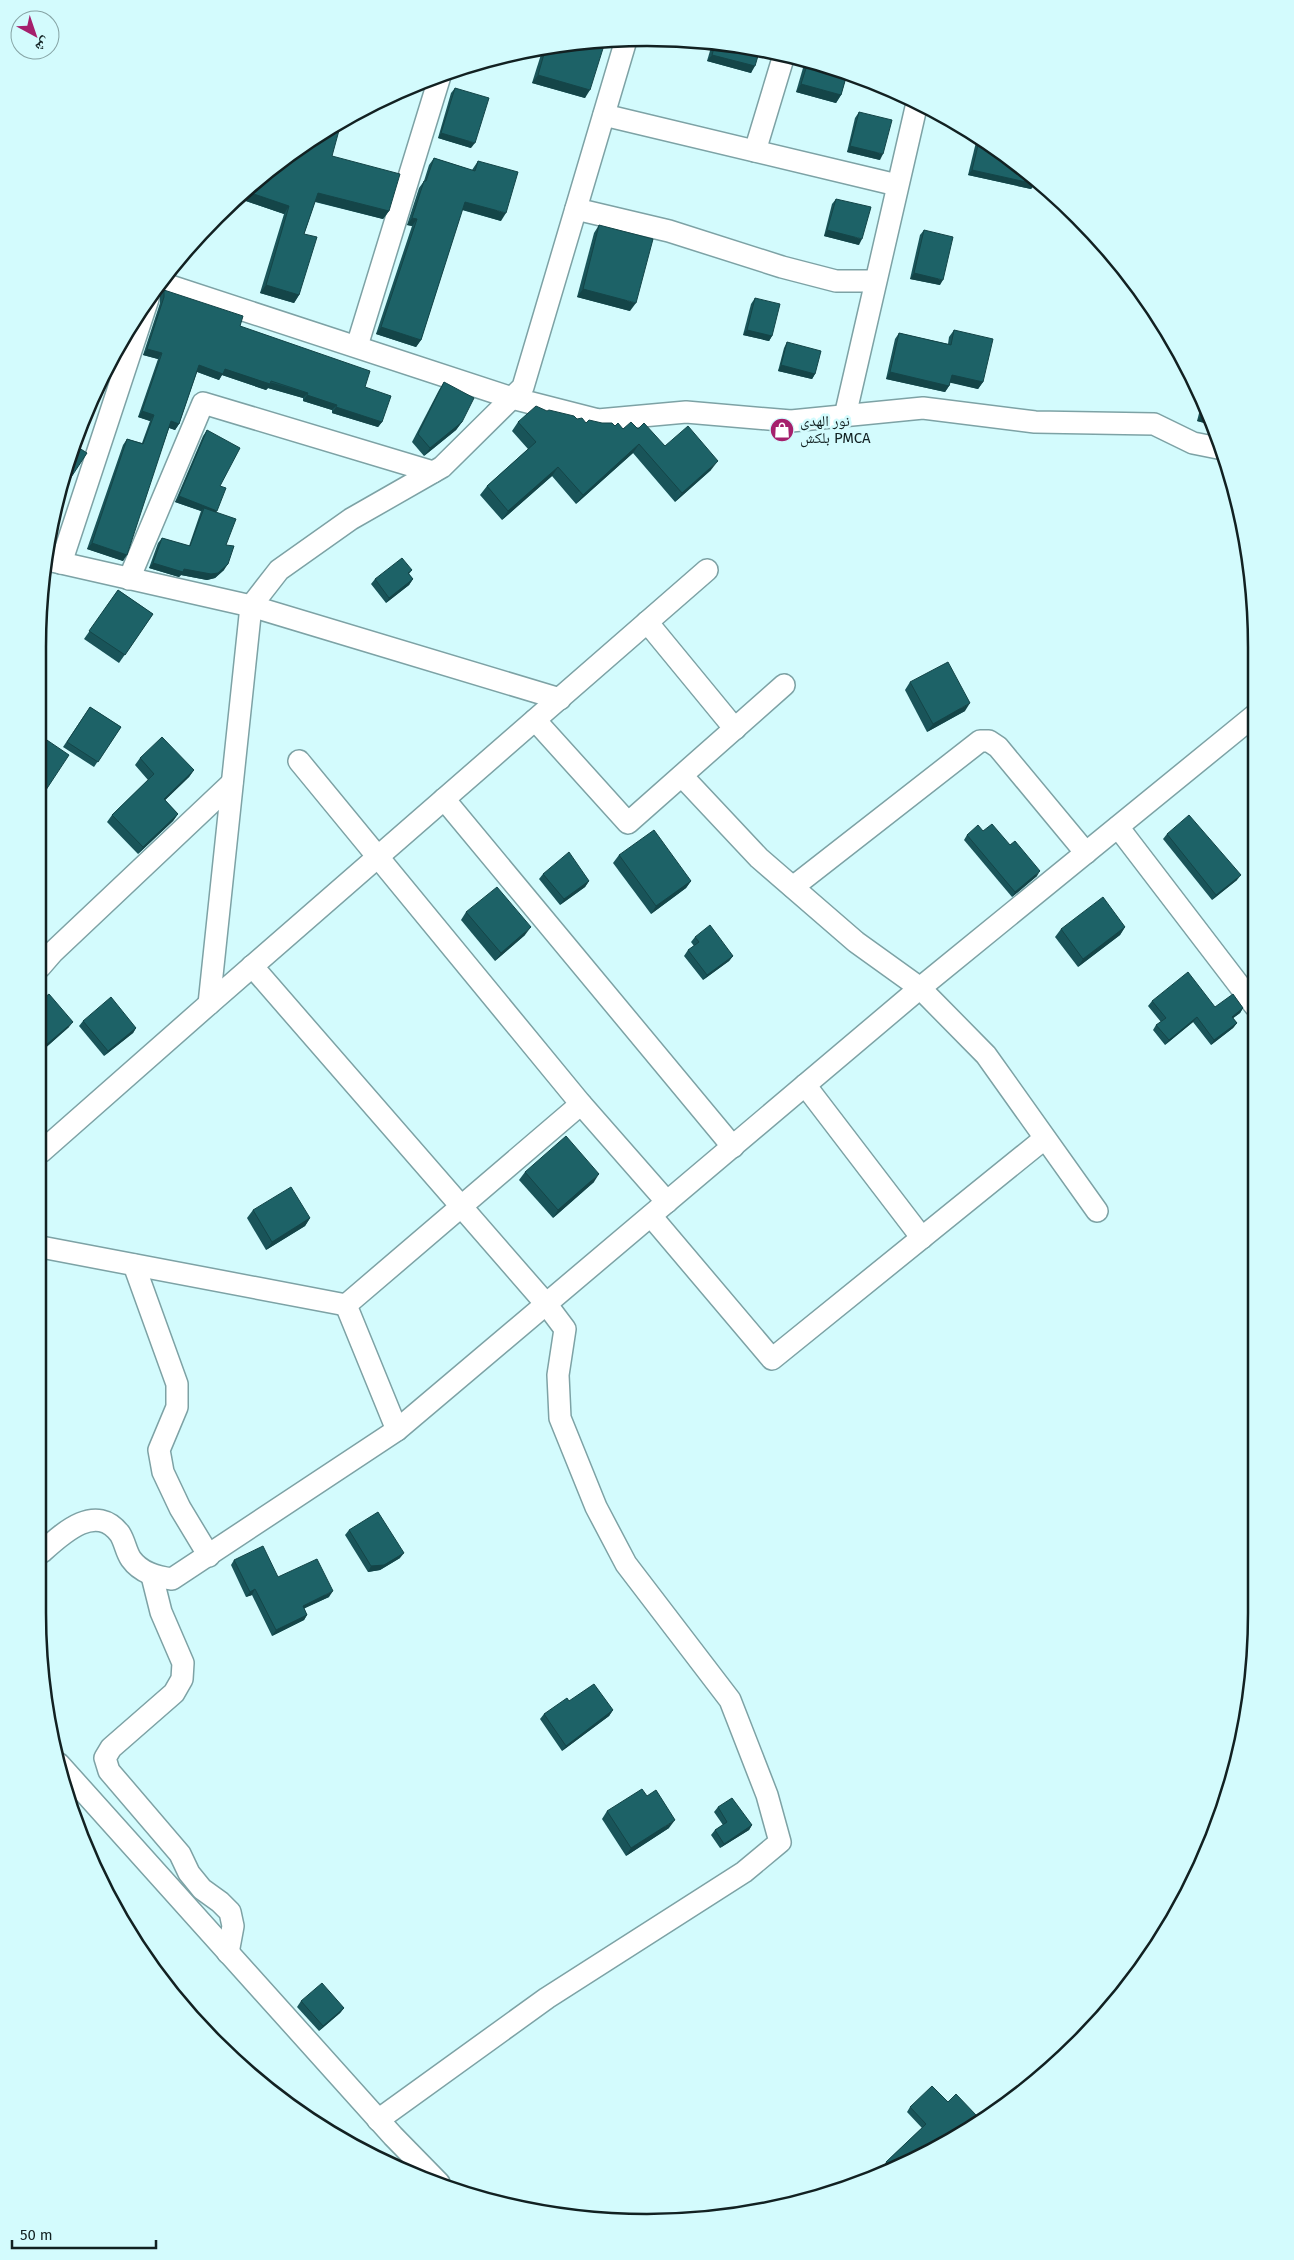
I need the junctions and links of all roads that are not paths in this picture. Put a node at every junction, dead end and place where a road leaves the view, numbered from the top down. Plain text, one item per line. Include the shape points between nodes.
1 (621, 47) edge
2 (782, 62) edge
3 (437, 84) edge
4 (915, 109) edge
5 (604, 115) junction
6 (755, 151) junction
7 (897, 185) junction
8 (576, 209) junction
9 (875, 281) junction
10 (167, 285) edge
11 (137, 330) edge
12 (357, 346) junction
13 (512, 398) junction
14 (845, 416) junction
15 (1213, 447) edge
16 (433, 472) junction
17 (54, 562) edge
18 (707, 570) dead end
19 (129, 579) junction
20 (251, 606) junction
21 (647, 622) junction
22 (784, 685) dead end
23 (560, 698) junction
24 (535, 720) junction
25 (1248, 721) edge
26 (735, 729) junction
27 (299, 761) dead end
28 (682, 776) junction
29 (232, 783) junction
30 (444, 799) junction
31 (1118, 827) junction
32 (1086, 853) junction
33 (378, 856) junction
34 (793, 887) junction
35 (46, 960) edge
36 (252, 966) junction
37 (920, 988) junction
38 (1248, 997) edge
39 (208, 1004) junction
40 (805, 1086) junction
41 (581, 1104) junction
42 (1044, 1139) junction
43 (733, 1147) junction
44 (46, 1148) edge
45 (460, 1206) junction
46 (659, 1209) junction
47 (1097, 1211) dead end
48 (922, 1238) junction
49 (46, 1248) edge
50 (134, 1265) junction
51 (346, 1305) junction
52 (547, 1305) junction
53 (398, 1430) junction
54 (46, 1548) edge
55 (209, 1556) junction
56 (152, 1576) junction
57 (69, 1775) edge
58 (228, 1953) junction
59 (378, 2120) junction
60 (429, 2172) edge

1 - 5 street
2 - 6 street
3 - 12 street
4 - 7 street
5 - 6 street
5 - 8 street
6 - 7 street
7 - 9 street
8 - 9 street via 669,231 836,281
8 - 13 street via 523,387
9 - 14 street
10 - 12 street
11 - 17 street
12 - 13 street
13 - 14 street via 598,420 686,412 790,421
13 - 16 street via 442,467
14 - 15 street via 922,408 1035,422 1154,424 1193,443
16 - 19 street via 203,403
16 - 20 street via 351,519 279,570
17 - 19 street
18 - 21 street
19 - 20 street
20 - 23 street
20 - 29 street
21 - 23 street
21 - 26 street
22 - 26 street
23 - 24 street
24 - 28 street via 628,823
24 - 30 street
25 - 31 street
26 - 28 street
27 - 33 street
28 - 34 street via 759,858
29 - 35 street
29 - 39 street
30 - 33 street
30 - 43 street
31 - 32 street
31 - 38 street
32 - 34 street via 998,747 988,740 980,740
32 - 37 street
33 - 36 street
33 - 41 street
34 - 37 street via 856,942
36 - 39 street
36 - 45 street
37 - 40 street
37 - 42 street via 986,1055
39 - 44 street
40 - 43 street
40 - 48 street
41 - 45 street
41 - 46 street
42 - 47 street
42 - 48 street
43 - 46 street
45 - 51 street
45 - 52 street
46 - 48 street via 772,1358
46 - 52 street
49 - 50 street
50 - 51 street
50 - 55 street via 177,1384 177,1407 159,1450 163,1472
51 - 53 street
52 - 53 street
52 - 59 street via 564,1329 558,1375 560,1418 596,1507 626,1564 730,1700 767,1796 780,1842 744,1872 546,1998
53 - 55 street
54 - 56 street via 66,1530 94,1520 110,1523 121,1536 131,1560
55 - 56 street via 172,1579
56 - 58 street via 162,1612 183,1663 182,1679 174,1693 111,1748 105,1758 108,1771 180,1854 189,1873 202,1889 230,1912 233,1926
57 - 58 street
58 - 59 street
59 - 60 street

